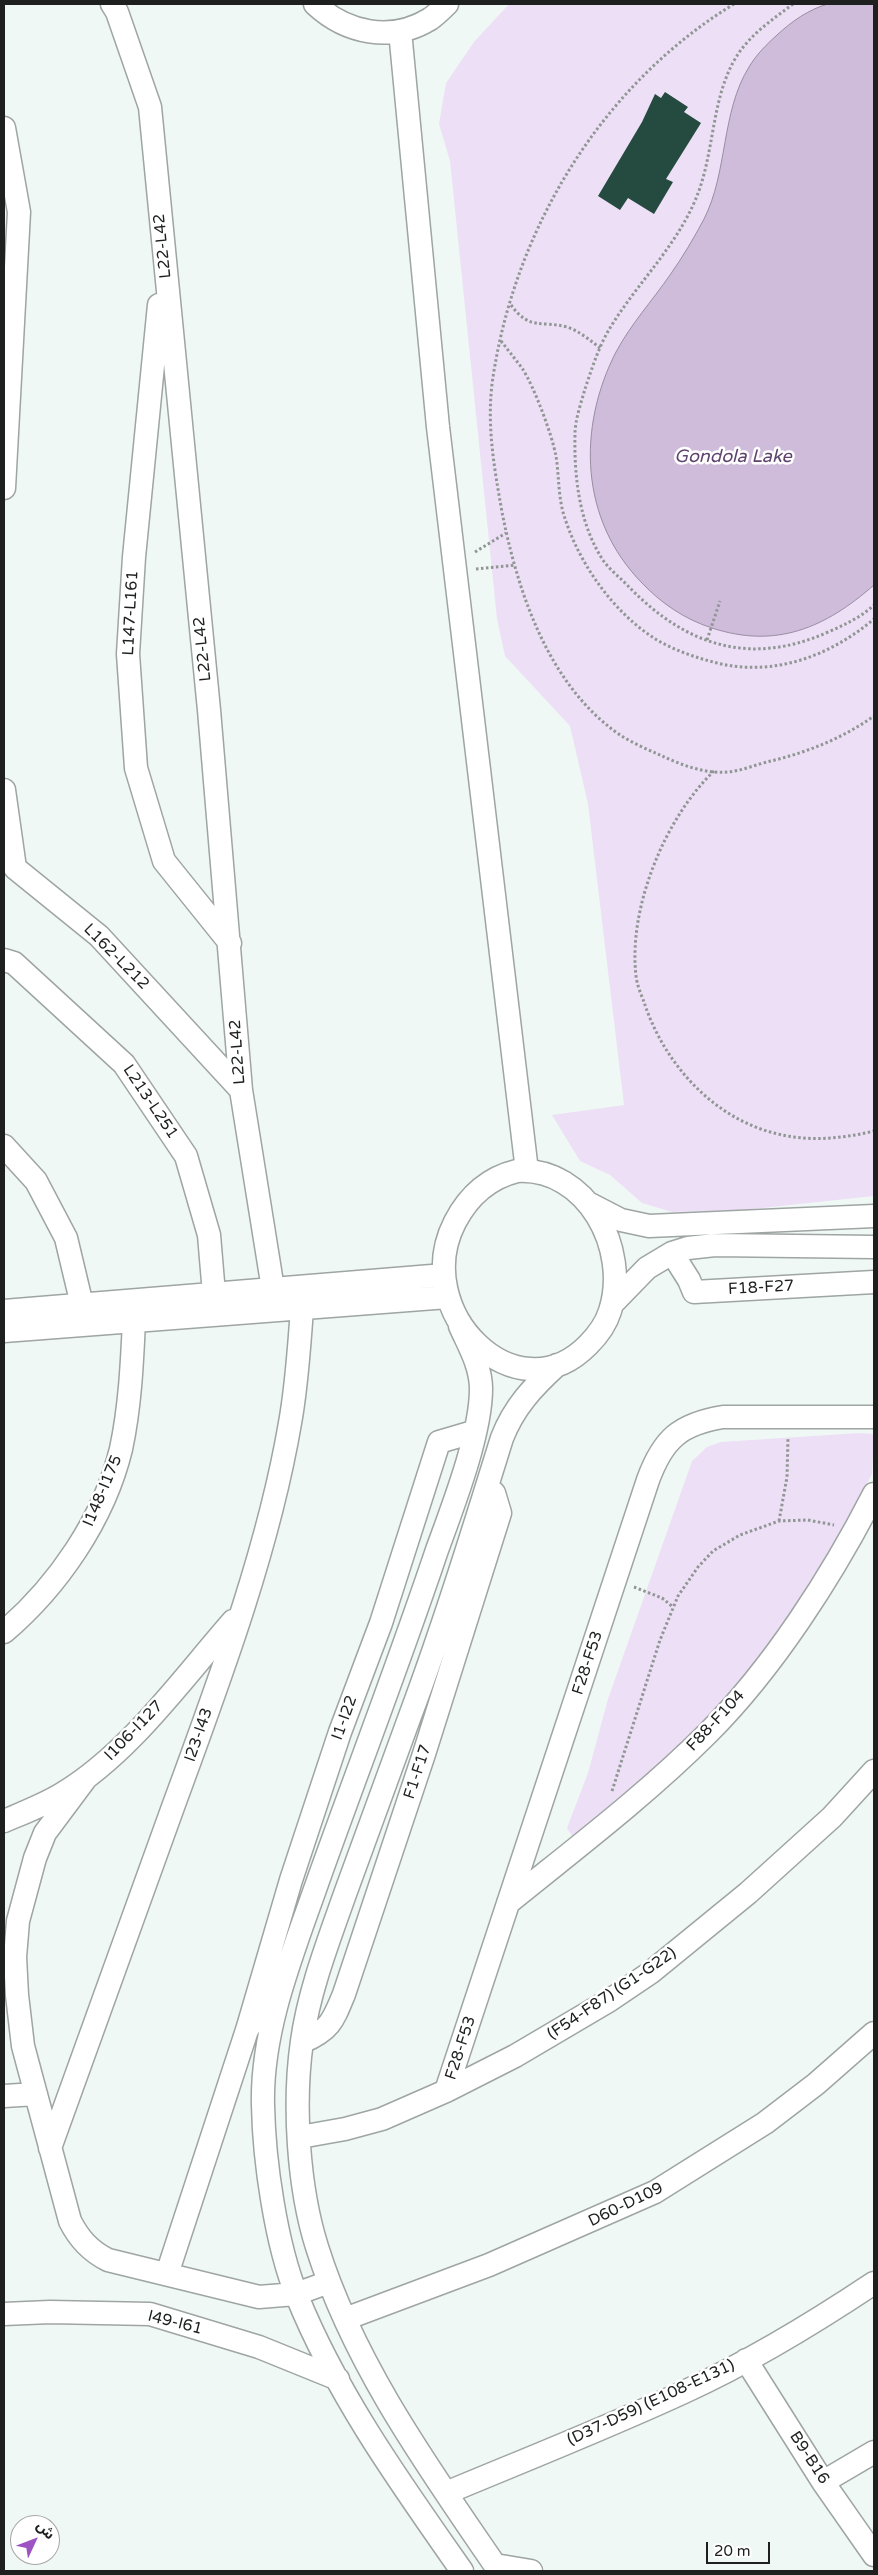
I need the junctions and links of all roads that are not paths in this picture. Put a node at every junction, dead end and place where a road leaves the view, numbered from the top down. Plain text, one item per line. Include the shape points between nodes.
1 (315, 4) edge
2 (447, 4) edge
3 (115, 8) edge
4 (400, 31) junction
5 (4, 128) edge
6 (164, 257) junction
7 (4, 488) edge
8 (4, 790) edge
9 (9, 866) edge
10 (230, 942) junction
11 (4, 960) edge
12 (241, 1090) junction
13 (4, 1146) edge
14 (527, 1171) junction
15 (587, 1203) junction
16 (874, 1216) edge
17 (874, 1247) edge
18 (672, 1253) junction
19 (444, 1275) junction
20 (874, 1282) edge
21 (273, 1289) junction
22 (214, 1294) junction
23 (448, 1297) junction
24 (612, 1304) junction
25 (82, 1305) junction
26 (302, 1309) junction
27 (4, 1311) edge
28 (134, 1321) junction
29 (460, 1326) junction
30 (4, 1331) edge
31 (557, 1365) junction
32 (874, 1417) edge
33 (474, 1432) junction
34 (487, 1487) junction
35 (874, 1494) edge
36 (240, 1612) junction
37 (4, 1632) edge
38 (874, 1771) edge
39 (86, 1778) junction
40 (4, 1821) edge
41 (508, 1903) junction
42 (11, 1926) edge
43 (288, 1969) junction
44 (247, 2030) junction
45 (874, 2033) edge
46 (302, 2042) junction
47 (446, 2091) junction
48 (36, 2094) junction
49 (4, 2096) edge
50 (300, 2137) junction
51 (50, 2148) junction
52 (167, 2274) junction
53 (330, 2282) junction
54 (874, 2283) edge
55 (296, 2294) junction
56 (4, 2314) edge
57 (345, 2319) junction
58 (746, 2360) junction
59 (338, 2379) junction
60 (874, 2452) edge
61 (823, 2482) junction
62 (446, 2493) junction
63 (874, 2555) edge
64 (497, 2568) edge
65 (462, 2571) edge
66 (531, 2571) edge

1 - 4 street via 328,16 350,28 375,33
2 - 4 street via 430,19
3 - 6 street, L22-L42 via 150,107
4 - 14 street via 437,417
5 - 7 street via 19,212
6 - 10 street, L22-L42
6 - 10 street, L147-L161 via 134,557 128,654 136,768 164,861
8 - 9 street, L162-L212
9 - 12 street, L162-L212 via 99,936
10 - 12 street, L22-L42
11 - 22 street, L213-L251 via 14,963 124,1064 186,1156 209,1235
12 - 21 street, L22-L42
13 - 25 street via 36,1181 66,1238
14 - 15 street via 549,1174 562,1180
14 - 19 street via 497,1178 468,1202 446,1242
15 - 16 street via 610,1216 649,1226
15 - 24 street via 610,1243 616,1278
17 - 18 street via 715,1245
18 - 20 street, F18-F27 via 694,1292
18 - 24 street via 647,1268
19 - 21 street
19 - 23 street
21 - 22 street
22 - 25 street
23 - 26 street
23 - 29 street
24 - 31 street via 608,1317 593,1340 582,1351
25 - 27 street
26 - 28 street
26 - 36 street, I23-I43 via 290,1424 272,1506
28 - 30 street
28 - 37 street, I148-I175 via 127,1417 116,1467 106,1492 66,1565
29 - 31 street via 485,1351 511,1365 527,1368
29 - 33 street via 476,1363 481,1385
31 - 34 street via 513,1412
32 - 41 street, F28-F53 via 723,1417 704,1420 682,1430 661,1449
33 - 43 street via 401,1656
33 - 44 street, I1-I22 via 439,1442 381,1623 340,1732
34 - 46 street via 449,1608 322,1960
34 - 46 street, F1-F17 via 494,1493 500,1513 344,1994 332,2024
35 - 41 street, F88-F104 via 807,1607 738,1700 694,1746
36 - 39 street, I106-I127 via 146,1721
36 - 51 street, I23-I43 via 196,1746
38 - 47 street, (F54-F87) (G1-G22) via 796,1851 650,1973 515,2056
39 - 40 street, I106-I127 via 62,1794
39 - 42 street via 45,1833
41 - 47 street, F28-F53
42 - 48 street via 23,2046
43 - 44 street
43 - 55 street via 270,2039 263,2079 263,2108 277,2226
44 - 52 street
45 - 57 street, D60-D109 via 765,2123 655,2192 489,2265
46 - 50 street
47 - 50 street, (F54-F87) (G1-G22) via 382,2119
48 - 49 street
48 - 51 street
50 - 53 street via 308,2207 316,2245
51 - 52 street via 65,2210 81,2240 108,2260
52 - 55 street via 259,2297
53 - 55 street
53 - 57 street
54 - 58 street, (D37-D59) (E108-E131)
55 - 59 street
56 - 59 street, I49-I61 via 150,2314 259,2347
57 - 62 street via 394,2412
58 - 61 street, B9-B16
58 - 62 street, (D37-D59) (E108-E131) via 685,2392
59 - 65 street via 396,2476
60 - 61 street
61 - 63 street, B9-B16
62 - 64 street
64 - 66 street

